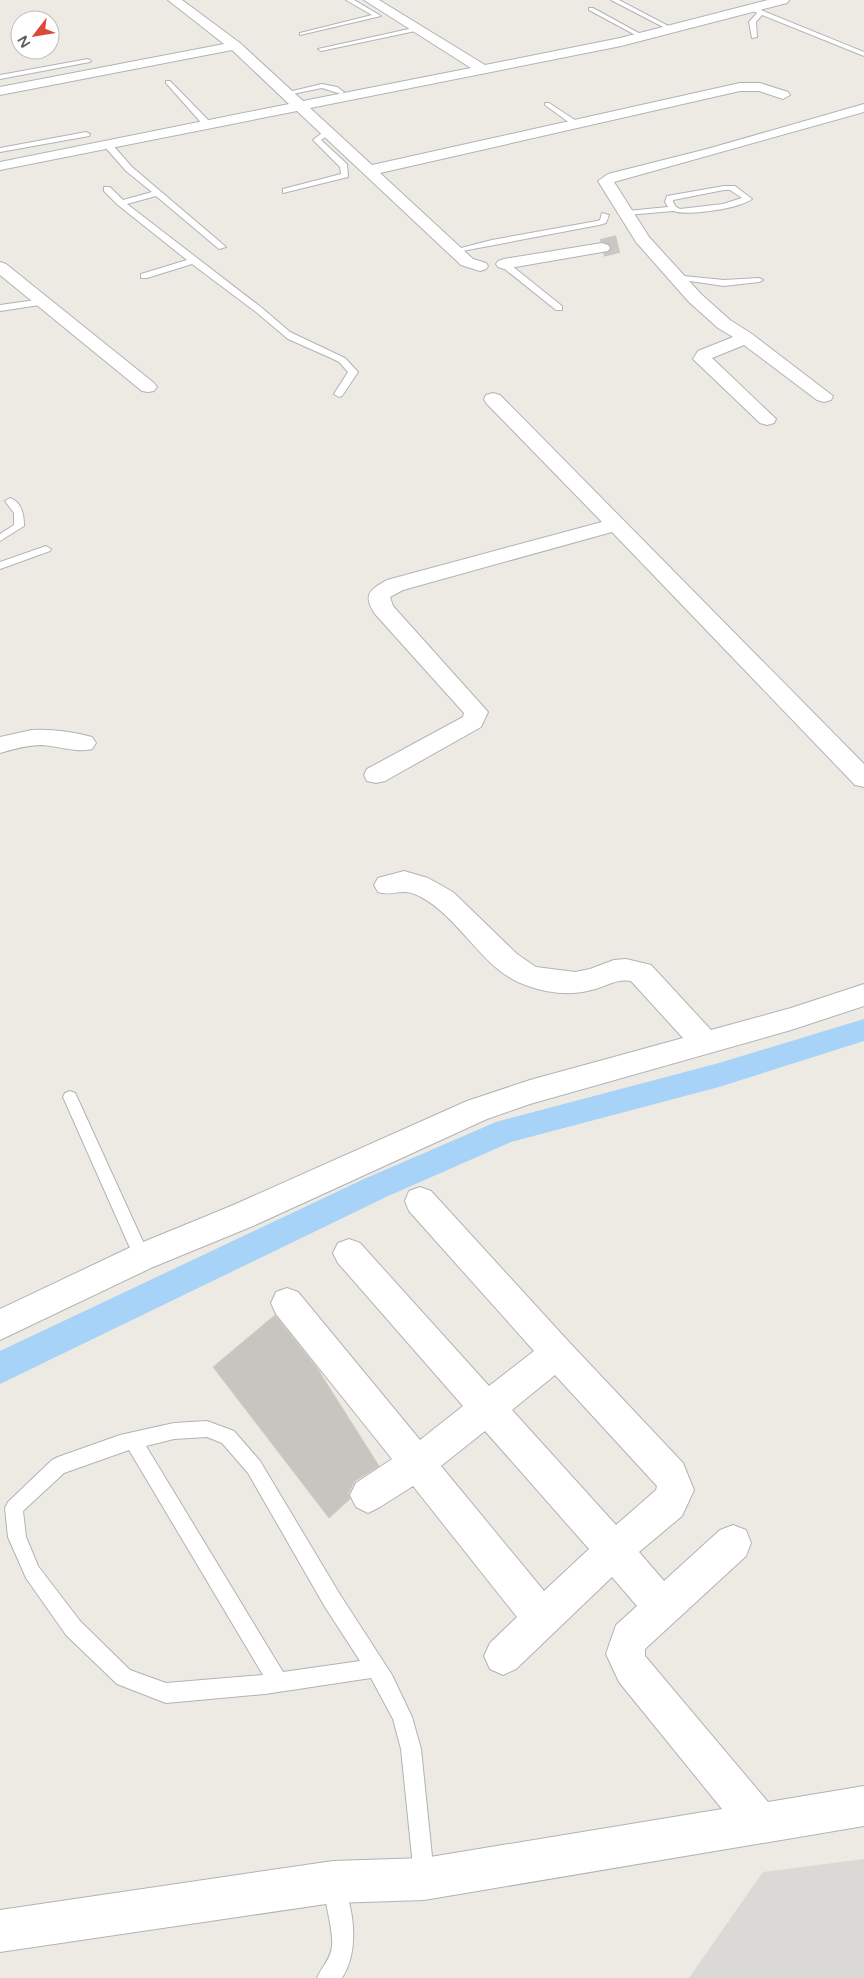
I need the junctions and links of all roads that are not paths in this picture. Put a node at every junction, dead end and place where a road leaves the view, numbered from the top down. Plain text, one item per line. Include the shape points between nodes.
1 (174, 0) edge
2 (349, 0) edge
3 (370, 0) edge
4 (614, 0) edge
5 (783, 0) edge
6 (591, 9) dead end
7 (756, 10) junction
8 (418, 29) junction
9 (671, 30) junction
10 (302, 34) dead end
11 (643, 37) junction
12 (754, 37) dead end
13 (235, 46) junction
14 (321, 49) dead end
15 (864, 54) edge
16 (88, 61) dead end
17 (484, 70) junction
18 (0, 78) edge
19 (168, 82) dead end
20 (0, 91) edge
21 (341, 92) dead end
22 (287, 93) junction
23 (783, 95) dead end
24 (547, 104) dead end
25 (300, 106) junction
26 (864, 108) edge
27 (577, 124) junction
28 (208, 125) junction
29 (329, 132) junction
30 (86, 134) dead end
31 (108, 145) junction
32 (0, 150) edge
33 (0, 166) edge
34 (371, 170) junction
35 (107, 190) dead end
36 (286, 191) dead end
37 (157, 193) junction
38 (121, 203) junction
39 (673, 209) junction
40 (627, 213) junction
41 (604, 215) dead end
42 (222, 247) dead end
43 (602, 248) tunnel mouth
44 (457, 250) junction
45 (192, 261) junction
46 (504, 264) joint
47 (480, 266) dead end
48 (0, 267) edge
49 (144, 276) dead end
50 (676, 277) junction
51 (759, 280) dead end
52 (43, 302) junction
53 (0, 308) edge
54 (559, 308) dead end
55 (746, 338) junction
56 (148, 387) dead end
57 (339, 394) dead end
58 (824, 396) dead end
59 (493, 399) dead end
60 (767, 419) dead end
61 (10, 501) dead end
62 (616, 524) junction
63 (0, 538) edge
64 (46, 549) dead end
65 (0, 566) edge
66 (84, 744) dead end
67 (0, 745) edge
68 (376, 775) dead end
69 (864, 779) edge
70 (388, 885) dead end
71 (864, 995) edge
72 (705, 1042) junction
73 (70, 1097) dead end
74 (420, 1201) dead end
75 (349, 1253) dead end
76 (142, 1258) junction
77 (287, 1303) dead end
78 (0, 1325) edge
79 (556, 1352) junction
80 (487, 1410) junction
81 (132, 1441) junction
82 (418, 1463) junction
83 (368, 1496) dead end
84 (733, 1542) dead end
85 (614, 1550) junction
86 (662, 1608) junction
87 (542, 1618) junction
88 (503, 1656) dead end
89 (376, 1668) junction
90 (278, 1682) junction
91 (864, 1806) edge
92 (760, 1824) junction
93 (424, 1879) junction
94 (333, 1882) junction
95 (0, 1931) edge
96 (328, 1978) edge

1 - 13 street
2 - 10 lane via 378,16
3 - 8 street
4 - 9 lane
5 - 7 street
6 - 11 lane
7 - 9 street
7 - 12 lane via 751,22
7 - 15 lane
8 - 14 lane
8 - 17 street
9 - 11 street
11 - 17 street
13 - 20 street
13 - 22 street
16 - 18 lane
17 - 25 street
19 - 28 lane
21 - 22 lane via 324,85
22 - 25 street
23 - 27 street via 760,87 740,87
24 - 27 lane
25 - 28 street
25 - 29 street
26 - 40 street via 608,179 607,183
27 - 34 street
28 - 31 street
29 - 34 street
29 - 36 lane via 317,140 344,166 345,175
30 - 32 lane
31 - 33 street
31 - 37 lane via 128,169
34 - 44 street
35 - 38 lane
37 - 38 lane
37 - 42 lane
38 - 45 lane
39 - 39 lane via 668,202 670,198 724,188 732,188 748,199 724,206
39 - 40 lane
40 - 50 street via 634,241
41 - 44 lane via 600,223
43 - 46 street
44 - 47 street via 467,262
45 - 49 lane
45 - 57 lane via 294,339 350,366 353,372
46 - 54 lane
48 - 52 street
50 - 51 lane via 724,283
50 - 55 street via 709,311
52 - 53 lane
52 - 56 street
55 - 58 street
55 - 60 street via 704,355 702,360
59 - 62 street
61 - 63 lane via 19,513 19,526
62 - 68 street via 395,585 379,594 383,609 476,712 473,720 453,733
62 - 69 street
64 - 65 lane
66 - 67 street via 42,736
70 - 72 street via 405,881 434,890 510,964 526,975 561,982 590,980 604,973 629,968 641,972
71 - 72 street
72 - 76 street via 477,1110
73 - 76 lane
74 - 79 street
75 - 80 street
76 - 78 street
77 - 82 street
79 - 80 street
79 - 85 street via 671,1475 676,1490 669,1502
80 - 82 street
80 - 85 street
81 - 89 lane via 174,1431 207,1429 228,1437 254,1467
81 - 90 lane
81 - 90 lane via 58,1466 14,1508 17,1536 32,1572 73,1628 124,1676 166,1693
82 - 83 street
82 - 87 street
84 - 86 street
85 - 86 street
85 - 87 street
86 - 92 street via 629,1638 625,1654 632,1669
87 - 88 street
89 - 90 lane
89 - 93 lane via 402,1717 411,1749
91 - 92 street
92 - 93 street
93 - 94 street
94 - 95 street
94 - 96 lane via 344,1937 337,1970

